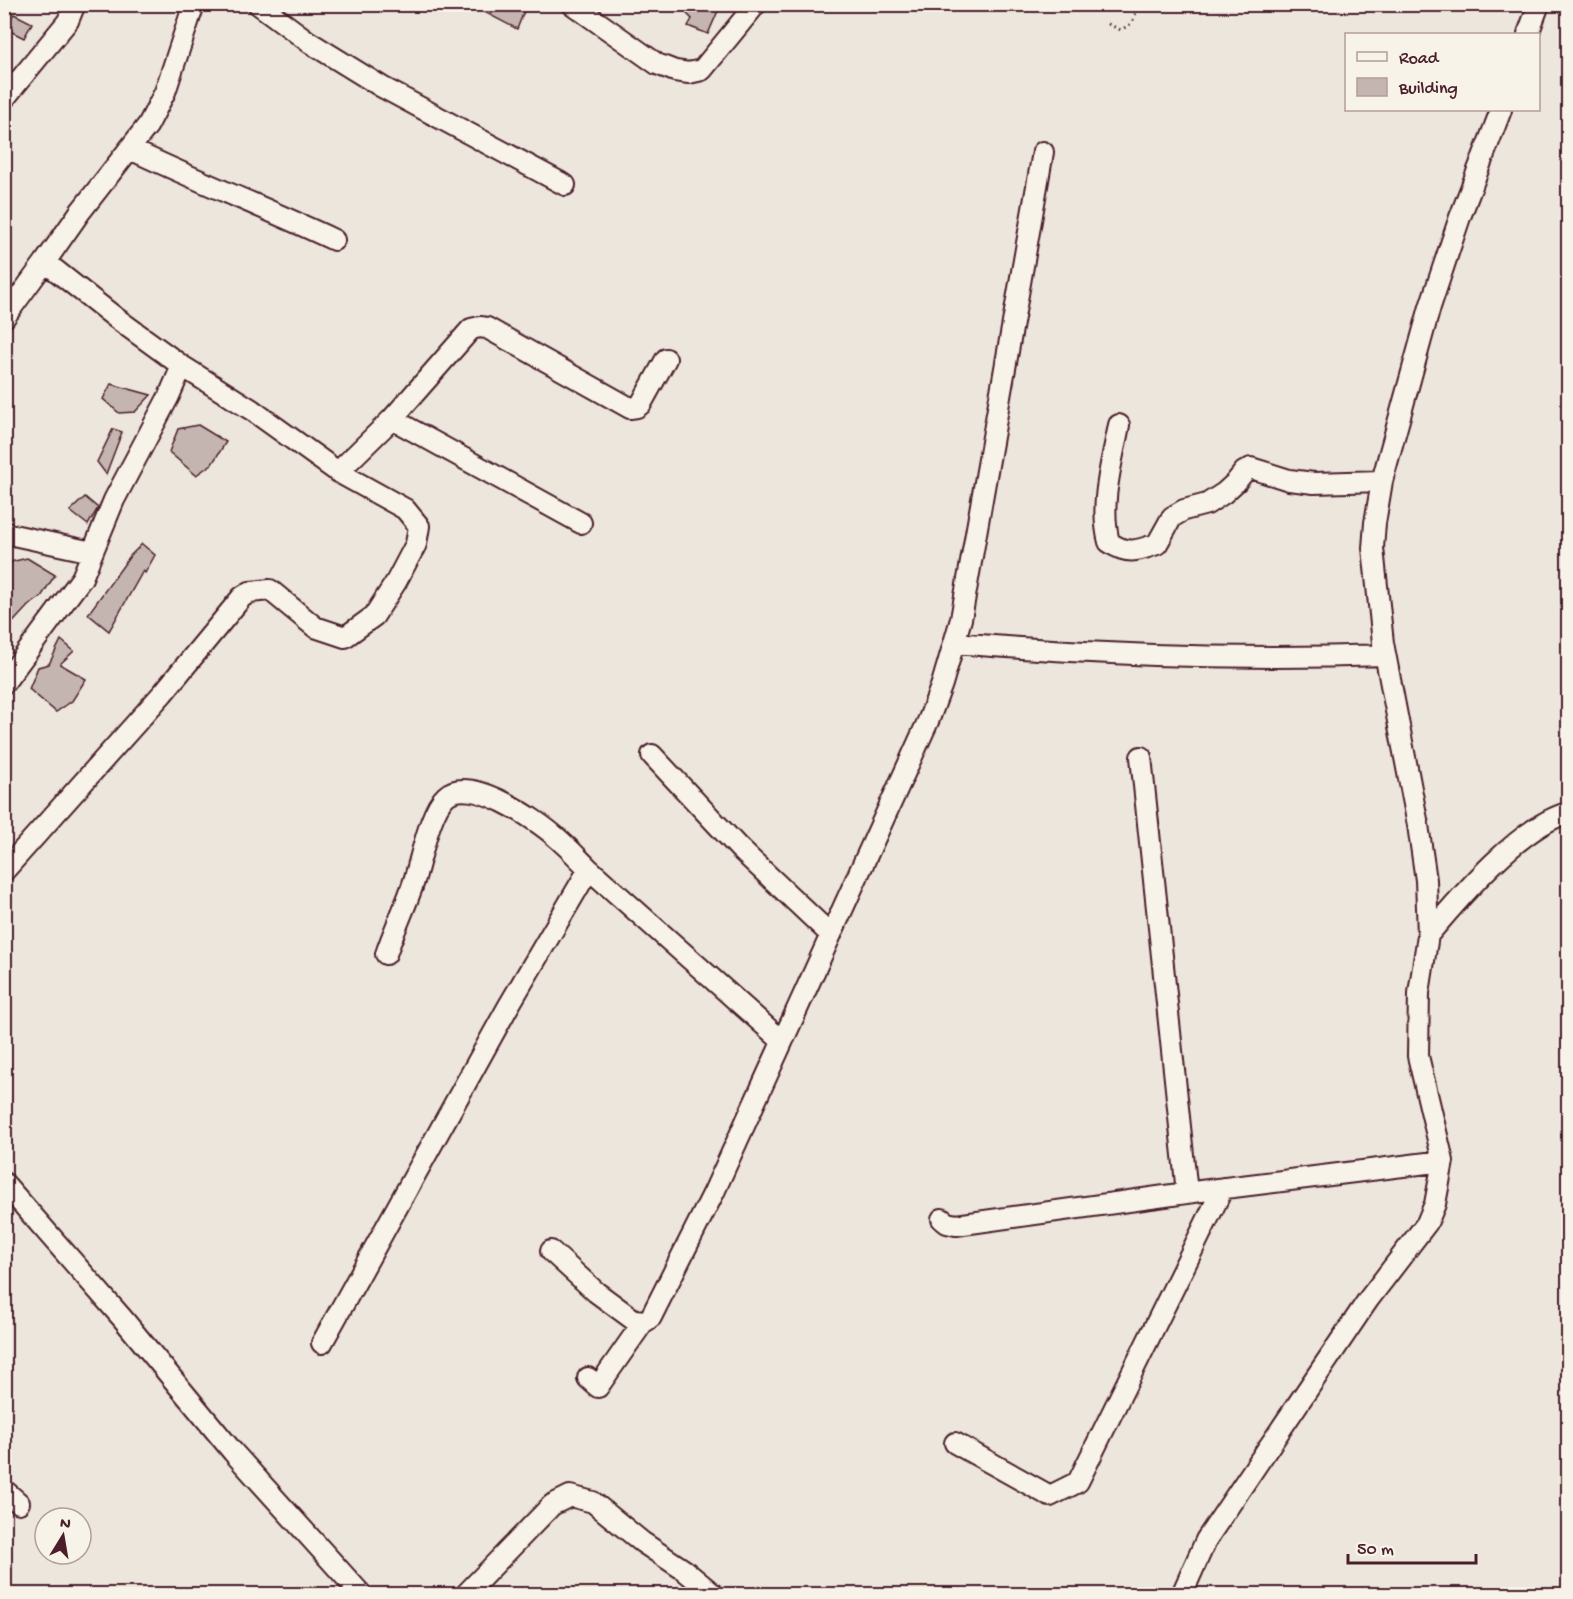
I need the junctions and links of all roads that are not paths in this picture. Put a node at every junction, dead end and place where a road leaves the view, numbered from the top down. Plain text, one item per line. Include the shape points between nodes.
1 (75, 4) edge
2 (194, 4) edge
3 (258, 4) edge
4 (572, 4) edge
5 (756, 4) edge
6 (1539, 4) edge
7 (1528, 33) edge
8 (4, 99) edge
9 (1501, 111) edge
10 (130, 149) junction
11 (1043, 152) dead end
12 (564, 185) dead end
13 (334, 240) dead end
14 (45, 262) junction
15 (4, 318) edge
16 (666, 359) dead end
17 (182, 366) junction
18 (392, 418) junction
19 (1119, 425) dead end
20 (338, 472) junction
21 (1382, 481) junction
22 (581, 523) dead end
23 (4, 533) edge
24 (92, 552) junction
25 (955, 643) junction
26 (1385, 655) junction
27 (4, 683) edge
28 (652, 755) dead end
29 (1141, 757) dead end
30 (1569, 813) edge
31 (589, 869) junction
32 (4, 871) edge
33 (830, 934) junction
34 (1428, 934) junction
35 (386, 954) dead end
36 (782, 1041) junction
37 (1443, 1161) junction
38 (4, 1184) edge
39 (1223, 1188) junction
40 (1187, 1193) junction
41 (942, 1219) dead end
42 (551, 1251) dead end
43 (644, 1321) junction
44 (322, 1343) dead end
45 (588, 1378) dead end
46 (955, 1443) dead end
47 (4, 1490) edge
48 (20, 1503) dead end
49 (361, 1594) edge
50 (466, 1594) edge
51 (713, 1594) edge
52 (1182, 1594) edge

1 - 8 street via 68,21
2 - 10 street via 165,92
3 - 12 street via 309,42 382,87
4 - 5 street via 657,64 689,73 702,70
6 - 7 street
9 - 21 street via 1430,307
10 - 13 street
10 - 14 street
11 - 25 street
14 - 15 street
14 - 17 street
16 - 18 street via 641,404 630,408 480,327 471,329
17 - 20 street
17 - 24 street
18 - 20 street
18 - 22 street
19 - 21 street via 1104,512 1105,530 1109,542 1132,552 1157,544 1172,517 1207,504 1251,468 1314,483
20 - 32 street via 405,509 419,526 416,544 374,616 345,637 315,627 270,590 242,597 163,693
21 - 26 street via 1373,548
23 - 24 street
24 - 27 street via 82,578
25 - 26 street via 1134,654
25 - 33 street via 929,719
26 - 34 street via 1418,825
28 - 33 street via 739,848
29 - 40 street
30 - 34 street via 1523,838 1462,894
31 - 35 street via 556,836 524,813 478,792 451,792 444,797 433,819
31 - 36 street
31 - 44 street
33 - 36 street
34 - 37 street via 1419,993 1418,1056
36 - 43 street via 709,1203 656,1309
37 - 39 street
37 - 52 street via 1427,1223 1368,1300 1206,1540
38 - 49 street via 233,1452
39 - 40 street
39 - 46 street via 1078,1482 1050,1496
40 - 41 street via 956,1225
42 - 43 street via 596,1292 634,1320
43 - 45 street via 598,1387
47 - 48 street
50 - 51 street via 552,1505 570,1496 593,1502

